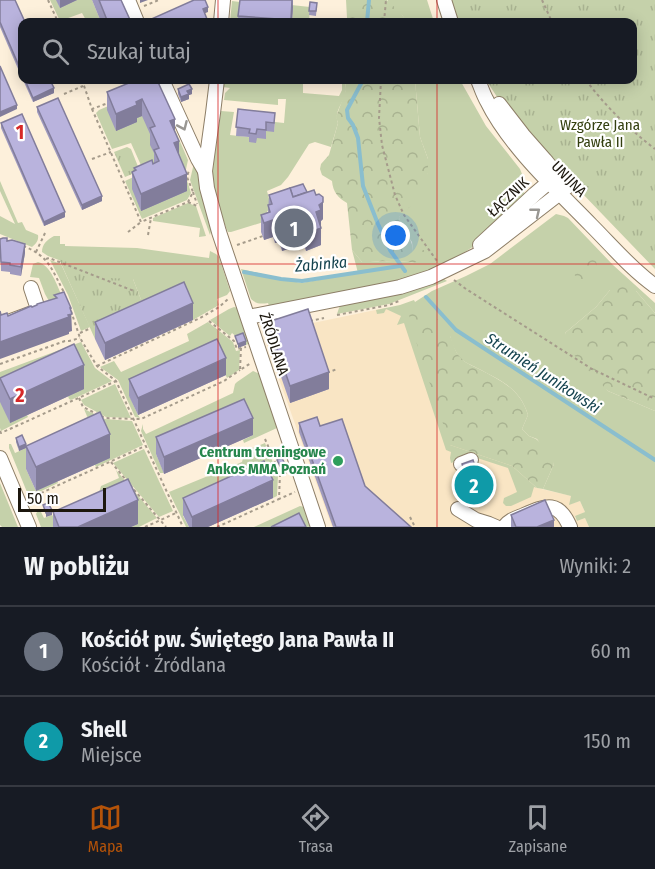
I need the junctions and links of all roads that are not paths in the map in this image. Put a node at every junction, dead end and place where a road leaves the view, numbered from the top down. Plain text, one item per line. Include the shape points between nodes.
1 (128, 0) edge
2 (223, 0) edge
3 (444, 0) edge
4 (135, 18) edge
5 (221, 18) edge
6 (450, 18) edge
7 (164, 84) edge
8 (216, 84) edge
9 (481, 84) edge
10 (205, 171) junction
11 (556, 185) junction
12 (655, 278) edge
13 (655, 286) edge
14 (31, 288) dead end
15 (248, 317) junction
16 (0, 325) edge
17 (0, 458) edge
18 (458, 509) dead end
19 (29, 527) edge
20 (318, 527) edge
21 (496, 527) edge
22 (504, 527) edge
23 (570, 527) edge

1 - 4 street
2 - 5 street
3 - 6 street
7 -> 10 street, ŹRÓDLANA
8 - 10 street, ŹRÓDLANA
9 - 11 street, UNIJNA via 545,159
10 - 15 street, ŹRÓDLANA via 213,214
11 - 12 street, UNIJNA
11 - 13 street, UNIJNA
11 - 15 street, ŁĄCZNIK via 485,251 447,270 400,287
14 - 16 street via 35,312
15 - 20 street, ŹRÓDLANA
17 - 19 street
18 - 21 street
22 - 23 street via 549,506 561,511

